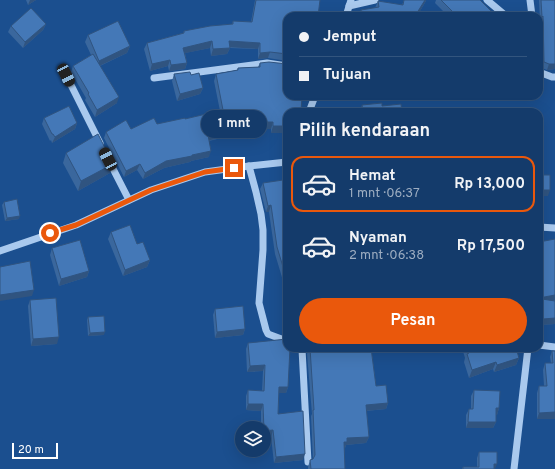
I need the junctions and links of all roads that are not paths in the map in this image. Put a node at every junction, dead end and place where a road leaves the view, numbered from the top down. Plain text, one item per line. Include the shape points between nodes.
1 (375, 0) edge
2 (487, 0) edge
3 (530, 0) edge
4 (350, 3) edge
5 (501, 12) edge
6 (532, 12) edge
7 (283, 65) edge
8 (543, 74) edge
9 (66, 75) dead end
10 (555, 77) edge
11 (154, 78) dead end
12 (283, 162) edge
13 (248, 166) junction
14 (129, 200) junction
15 (543, 227) edge
16 (555, 228) edge
17 (0, 251) edge
18 (283, 340) edge
19 (543, 346) edge
20 (555, 347) edge
21 (302, 352) edge
22 (528, 352) edge
23 (308, 462) dead end
24 (514, 469) edge

1 - 4 street
2 - 5 street
3 - 6 street
7 - 11 street via 267,63
8 - 10 street
9 - 14 street
12 - 13 street
13 - 14 street via 205,172
13 - 18 street via 263,230 259,302 268,334
14 - 17 street via 76,225
15 - 16 street
19 - 20 street
21 - 23 street
22 - 24 street

